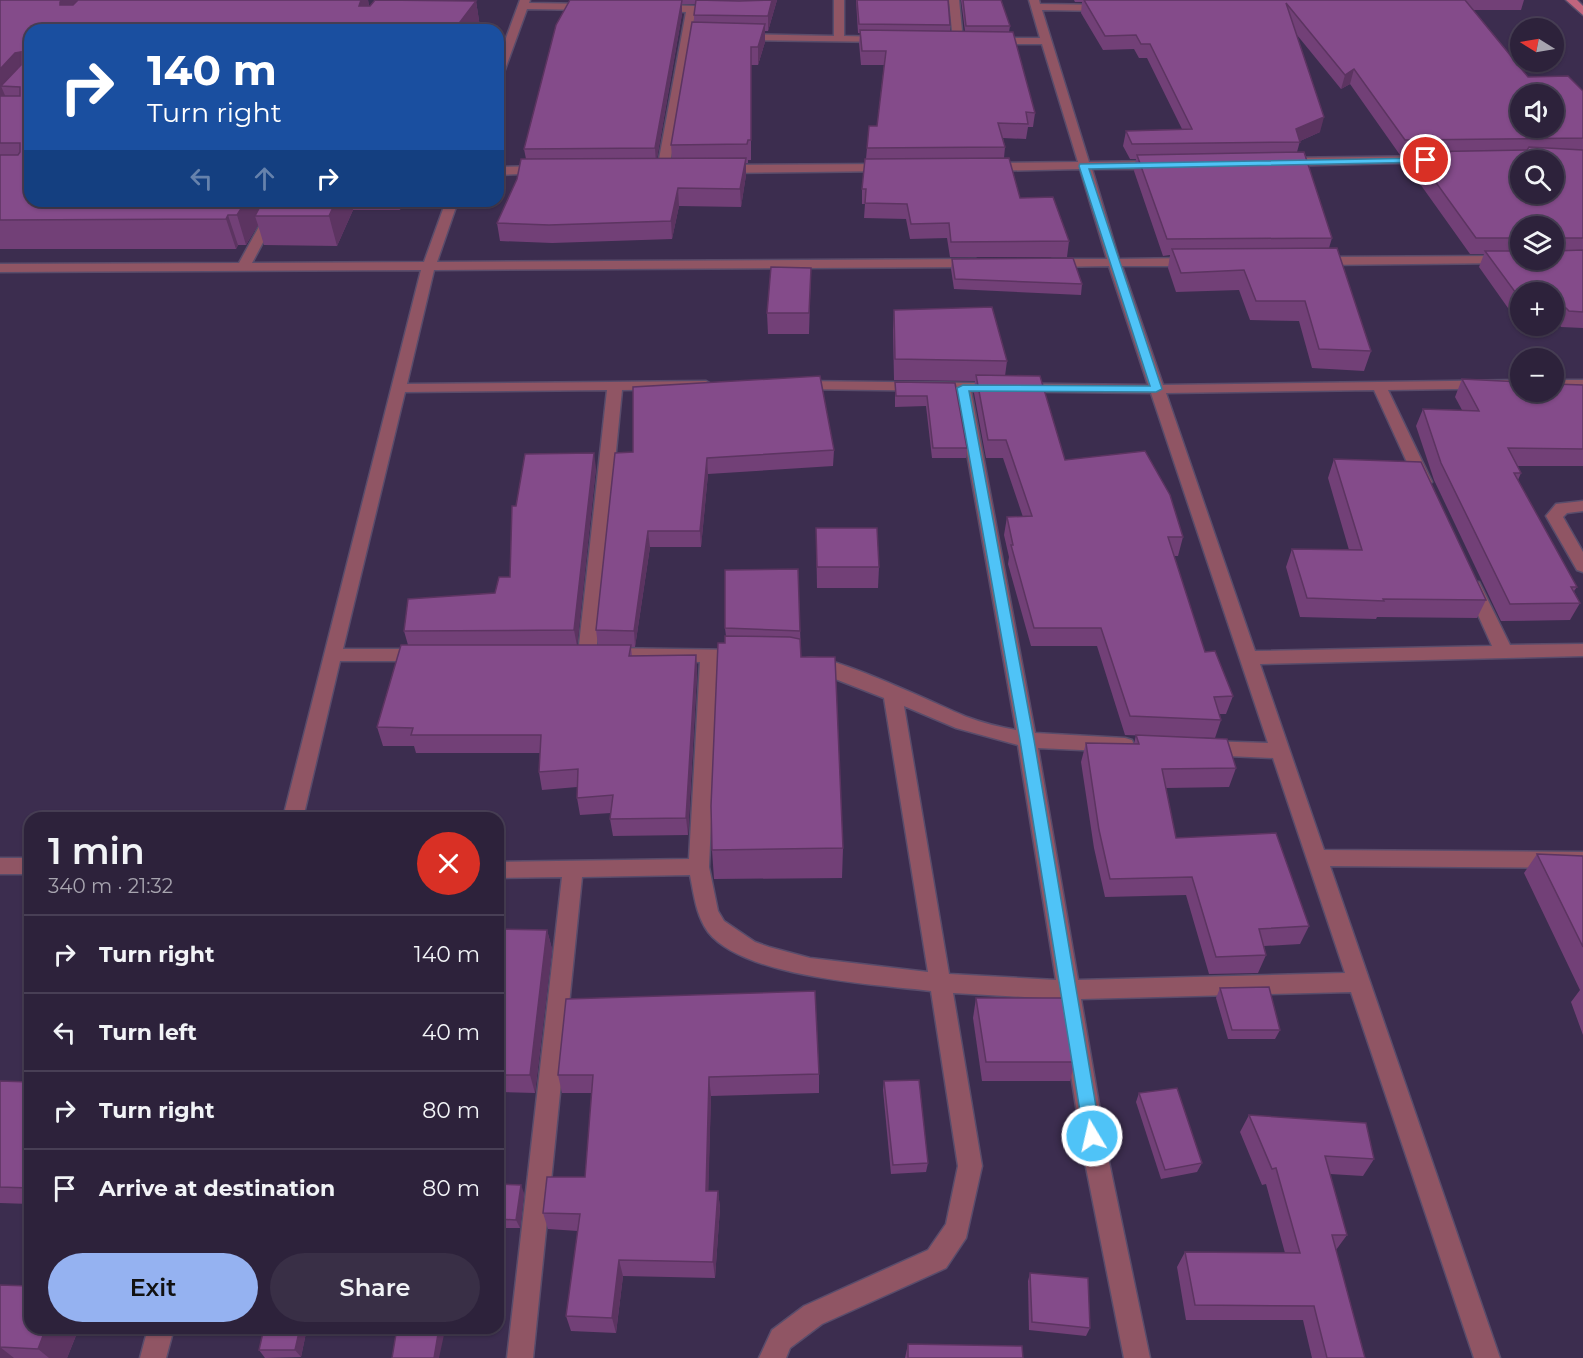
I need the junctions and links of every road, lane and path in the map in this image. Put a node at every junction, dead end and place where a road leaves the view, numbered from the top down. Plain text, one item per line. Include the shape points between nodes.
1 (747, 0) edge
2 (839, 0) edge
3 (954, 0) edge
4 (1571, 0) edge
5 (524, 3) edge
6 (1035, 3) edge
7 (607, 8) edge
8 (643, 8) edge
9 (1118, 8) edge
10 (691, 9) junction
11 (1582, 10) edge
12 (686, 35) junction
13 (722, 36) edge
14 (734, 37) edge
15 (839, 39) junction
16 (898, 40) edge
17 (946, 41) edge
18 (969, 41) junction
19 (1046, 41) junction
20 (504, 58) edge
21 (1443, 160) edge
22 (1269, 162) edge
23 (1176, 164) edge
24 (1084, 166) junction
25 (979, 167) edge
26 (897, 168) edge
27 (711, 169) edge
28 (558, 170) edge
29 (662, 170) edge
30 (504, 171) edge
31 (276, 207) edge
32 (450, 207) edge
33 (1510, 260) edge
34 (1302, 261) edge
35 (1114, 262) junction
36 (1208, 262) edge
37 (984, 263) edge
38 (1043, 263) edge
39 (244, 266) junction
40 (429, 266) junction
41 (0, 268) edge
42 (1510, 384) edge
43 (1564, 384) edge
44 (1583, 384) edge
45 (615, 385) junction
46 (720, 385) edge
47 (779, 385) edge
48 (1379, 386) junction
49 (399, 388) junction
50 (963, 388) junction
51 (1156, 389) junction
52 (1429, 492) edge
53 (1583, 507) edge
54 (1583, 566) edge
55 (1464, 567) edge
56 (1583, 650) edge
57 (1504, 652) junction
58 (438, 654) edge
59 (564, 654) edge
60 (587, 654) junction
61 (334, 655) junction
62 (709, 656) junction
63 (758, 657) edge
64 (1248, 658) junction
65 (799, 661) edge
66 (893, 694) junction
67 (1027, 740) junction
68 (1143, 745) edge
69 (1189, 747) edge
70 (1281, 751) junction
71 (295, 812) edge
72 (1316, 858) junction
73 (1583, 860) edge
74 (0, 866) edge
75 (24, 866) edge
76 (699, 867) junction
77 (573, 869) junction
78 (504, 870) edge
79 (1359, 982) junction
80 (939, 983) junction
81 (1070, 990) junction
82 (159, 1334) edge
83 (153, 1358) edge
84 (520, 1358) edge
85 (772, 1358) edge
86 (1137, 1358) edge
87 (1487, 1358) edge

1 - 10 street via 746,8 739,10
2 - 15 street
3 - 18 street
4 - 11 street
5 - 7 street
5 - 20 street
6 - 9 street
6 - 19 street
8 - 10 street
10 - 12 street
12 - 13 street
12 - 29 street
14 - 15 street
15 - 16 street
17 - 18 street
18 - 19 street
19 - 24 street
21 - 22 street
23 - 24 street
24 - 25 street
24 - 35 street
26 - 27 street
28 - 30 street
31 - 39 street
32 - 40 street
33 - 34 street
35 - 36 street
35 - 38 street
35 - 51 street
37 - 40 street
39 - 40 street
39 - 41 street
40 - 49 street
42 - 48 street
43 - 44 street
45 - 46 street
45 - 49 street
45 - 60 street
47 - 50 street
48 - 51 street
48 - 52 street
49 - 61 street
50 - 51 street
50 - 67 street
51 - 64 street
53 - 54 street via 1562,508 1554,516
55 - 57 street
56 - 57 street
57 - 64 street
58 - 61 street
59 - 60 street
60 - 62 street
61 - 71 street
62 - 63 street
62 - 76 street
64 - 70 street
65 - 66 street via 819,664
66 - 67 street via 963,723
66 - 80 street
67 - 68 street
67 - 81 street
69 - 70 street
70 - 72 street
72 - 73 street
72 - 79 street
74 - 75 street
76 - 77 street
76 - 80 street via 708,913 717,927 747,948 810,967
77 - 78 street
77 - 84 street
79 - 81 street
79 - 87 street
80 - 81 street
80 - 85 street via 970,1166 957,1230 937,1259 813,1315 781,1339
81 - 86 street via 1096,1157
82 - 83 street

